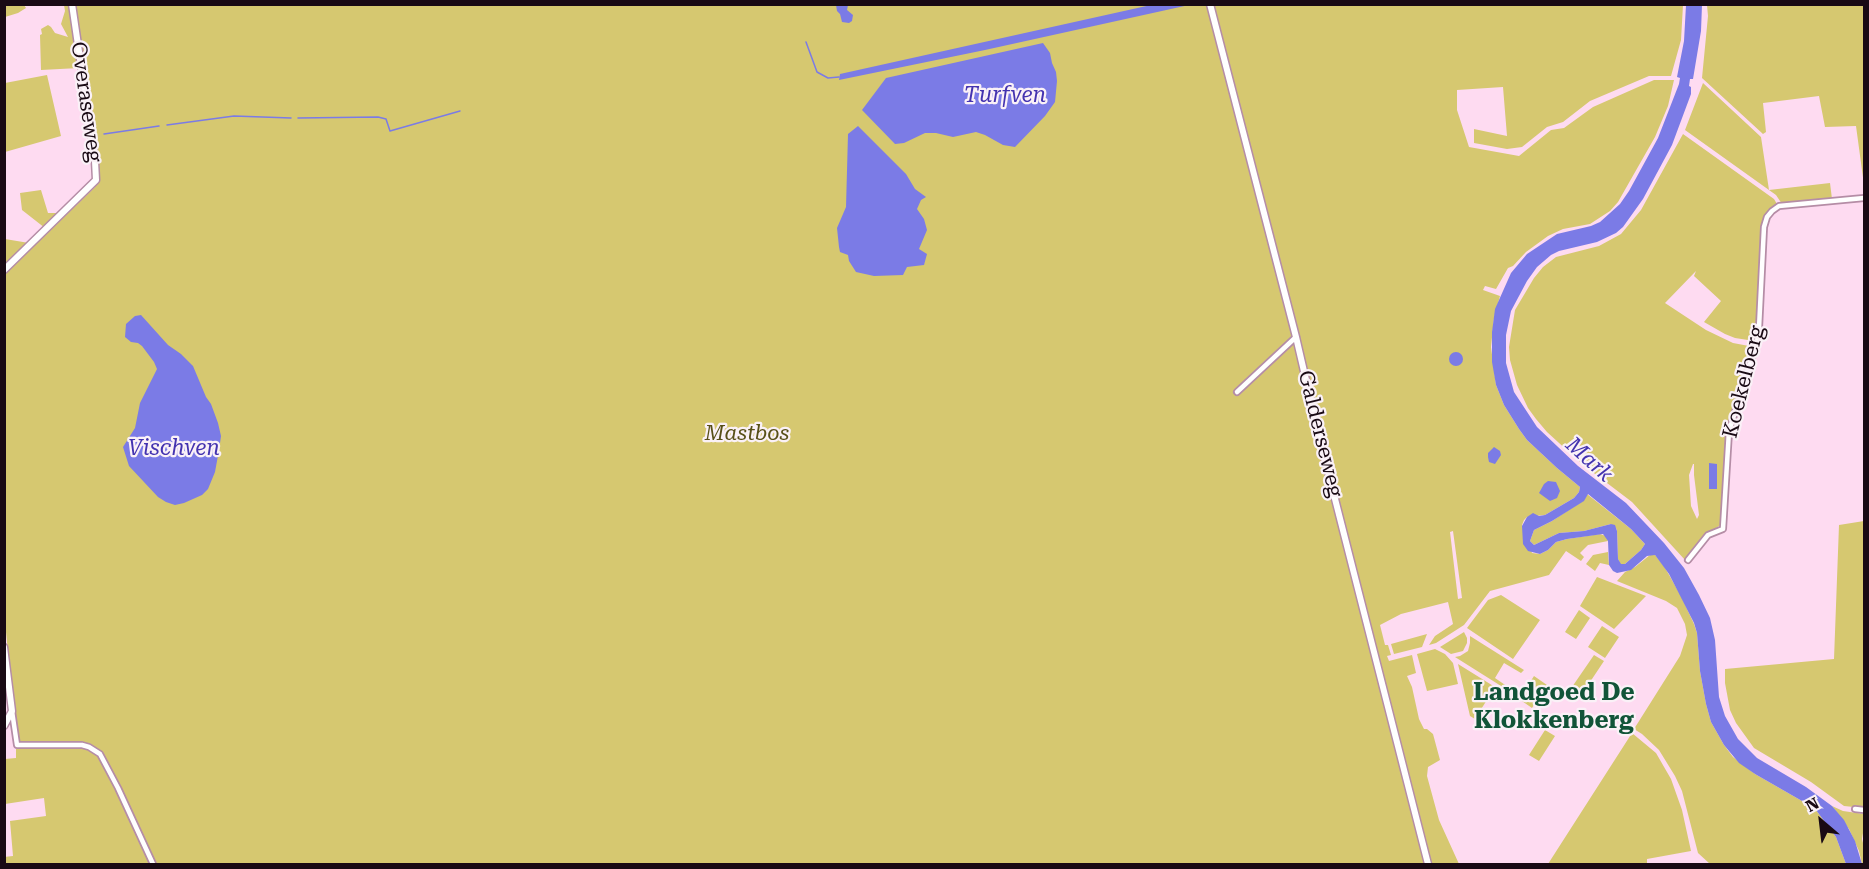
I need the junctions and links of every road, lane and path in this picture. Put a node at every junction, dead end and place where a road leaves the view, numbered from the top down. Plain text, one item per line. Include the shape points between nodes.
1 (72, 4) edge
2 (1210, 4) edge
3 (1864, 198) edge
4 (4, 270) edge
5 (1296, 337) junction
6 (1237, 392) dead end
7 (1688, 560) dead end
8 (4, 647) edge
9 (12, 711) junction
10 (4, 726) edge
11 (1855, 809) dead end
12 (1864, 810) edge
13 (153, 864) edge
14 (1428, 864) edge

1 - 4 street, Overaseweg via 96,180
2 - 5 street, Galderseweg
3 - 7 street, Koekelberg via 1779,206 1767,217 1757,342 1729,431 1723,529 1708,535
5 - 6 street
5 - 14 street, Galderseweg
8 - 9 street
9 - 10 street
9 - 13 street via 17,746 82,745 100,754
11 - 12 street

